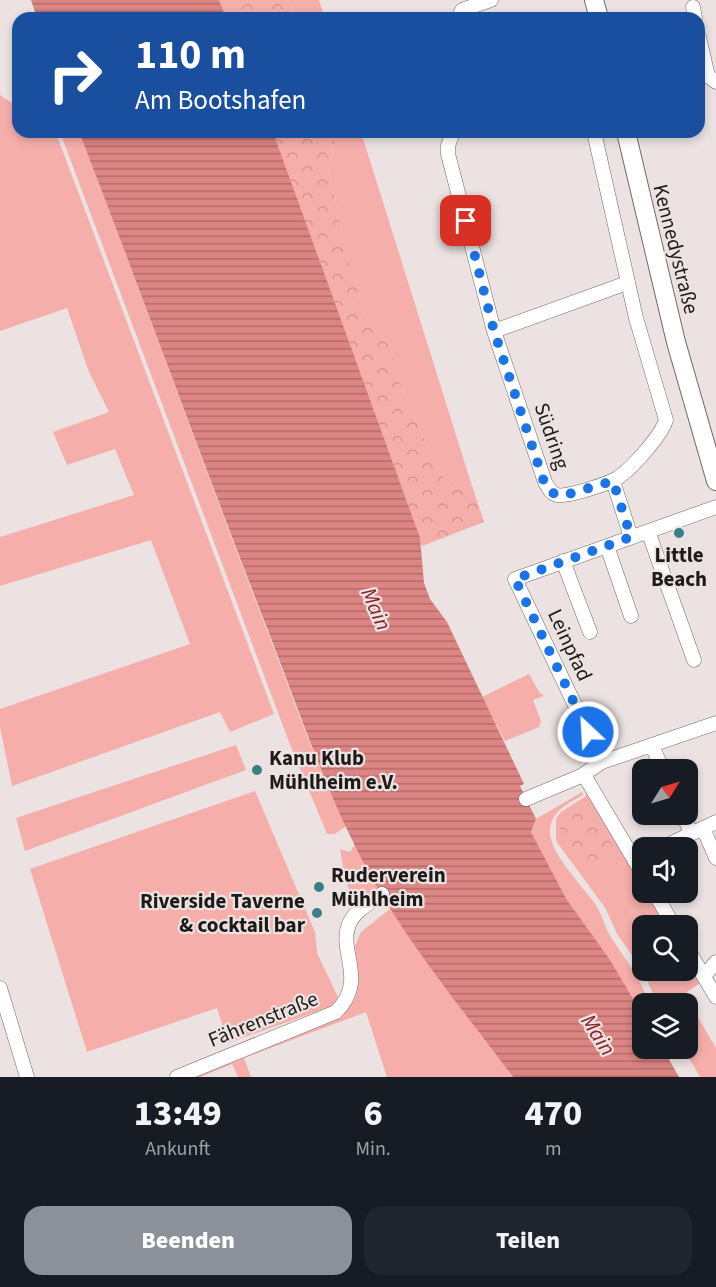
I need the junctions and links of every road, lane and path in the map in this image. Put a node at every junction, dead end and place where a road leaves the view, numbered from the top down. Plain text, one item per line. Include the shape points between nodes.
1 (491, 0) edge
2 (461, 12) edge
3 (705, 67) edge
4 (716, 82) edge
5 (451, 138) edge
6 (595, 138) edge
7 (627, 138) edge
8 (627, 283) junction
9 (494, 331) junction
10 (613, 481) junction
11 (716, 481) edge
12 (716, 507) edge
13 (648, 531) junction
14 (631, 537) junction
15 (606, 546) junction
16 (563, 561) junction
17 (631, 616) dead end
18 (590, 632) dead end
19 (694, 660) dead end
20 (716, 723) edge
21 (652, 746) junction
22 (658, 759) edge
23 (602, 762) junction
24 (584, 775) junction
25 (526, 799) dead end
26 (716, 822) edge
27 (692, 825) edge
28 (697, 831) junction
29 (684, 837) edge
30 (632, 849) edge
31 (716, 858) edge
32 (382, 894) dead end
33 (716, 962) edge
34 (698, 966) edge
35 (704, 976) junction
36 (0, 988) edge
37 (716, 996) edge
38 (27, 1077) edge
39 (177, 1077) edge

1 - 2 street
3 - 4 street via 710,80
5 - 9 street, Südring via 448,154
6 - 8 street, Südring
7 - 11 main road, Kennedystraße via 676,342
8 - 9 street
8 - 10 street, Südring via 666,420 657,437
9 - 10 street, Südring via 550,492 562,496
10 - 14 street
12 - 13 street
13 - 14 street
13 - 19 street
14 - 15 street
15 - 16 street
15 - 17 street
16 - 18 street
16 - 23 street, Leinpfad via 515,579
20 - 21 street
21 - 22 street
21 - 23 street
23 - 24 street
24 - 25 street
24 - 30 street
26 - 28 street
27 - 28 street
28 - 29 street
28 - 31 street
32 - 39 street, Fährenstraße via 355,915 348,926 351,984 346,1000 336,1012
33 - 35 street
34 - 35 street
35 - 37 street
36 - 38 street

